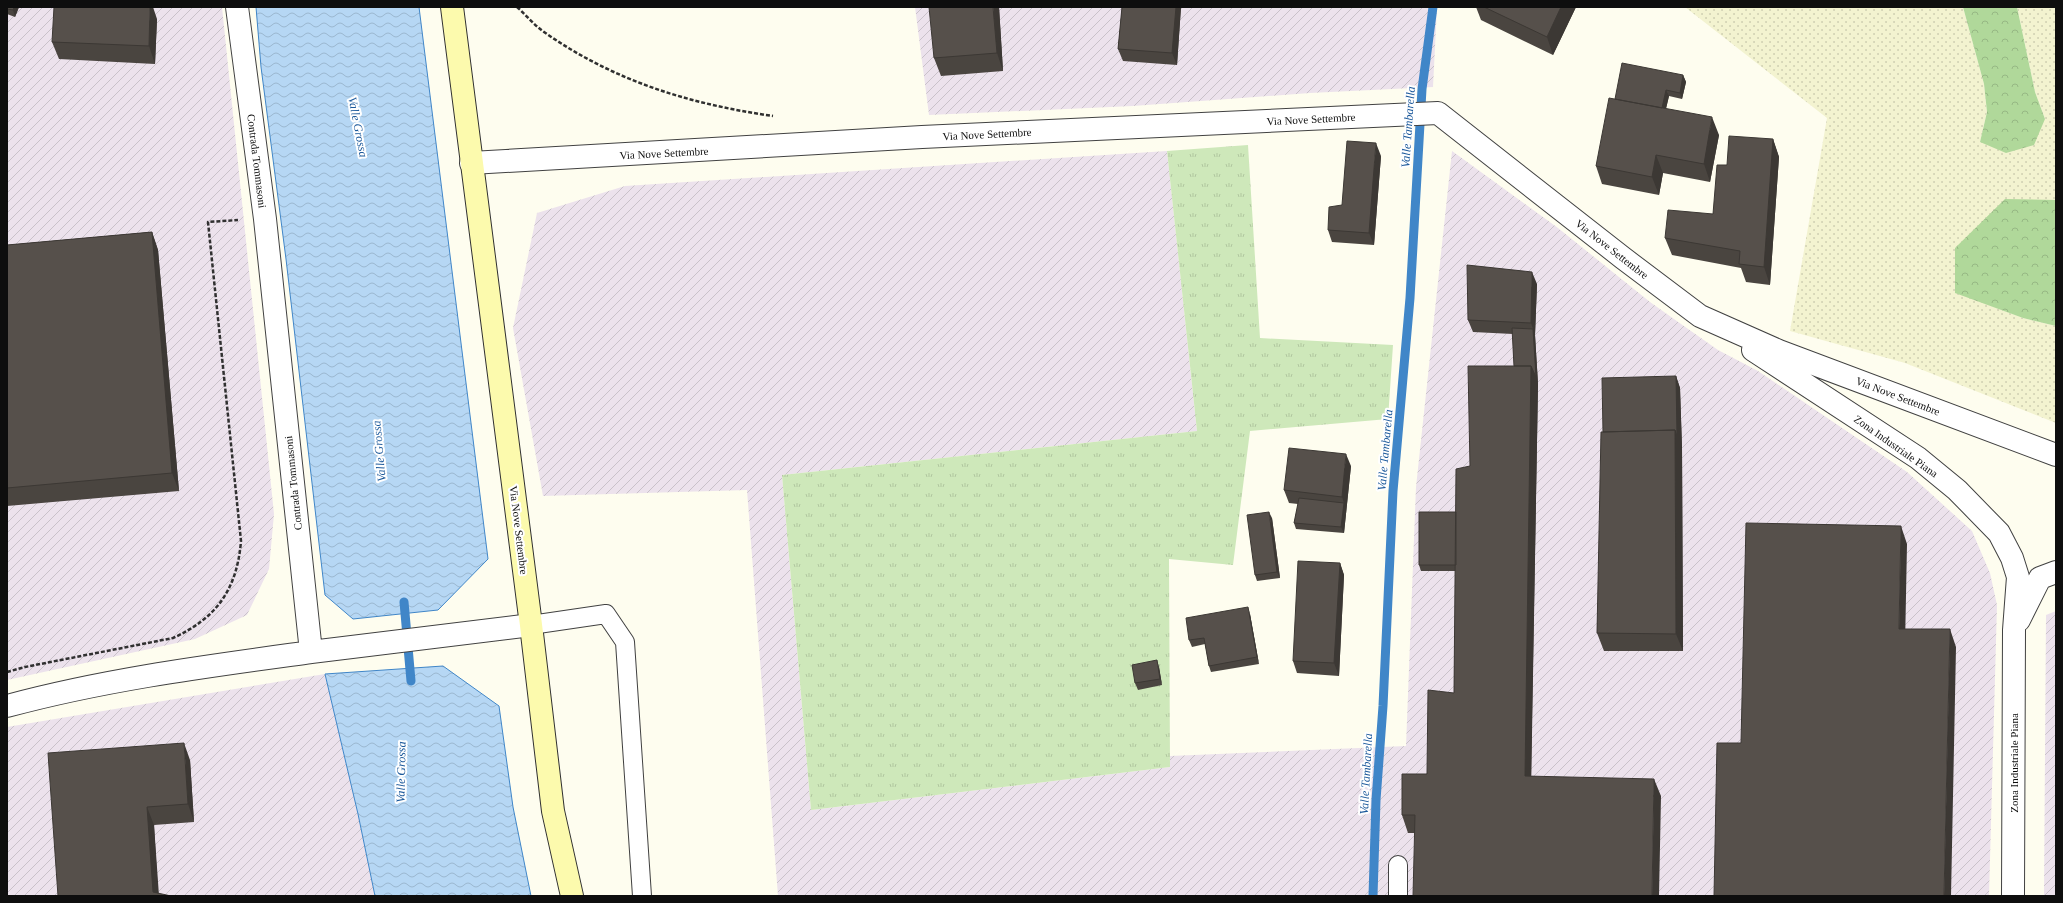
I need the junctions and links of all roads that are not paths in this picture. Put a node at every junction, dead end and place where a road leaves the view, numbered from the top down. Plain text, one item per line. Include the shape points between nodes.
1 (237, 7) edge
2 (452, 7) edge
3 (471, 163) junction
4 (1700, 316) junction
5 (2056, 455) edge
6 (2056, 572) edge
7 (531, 625) junction
8 (2014, 630) junction
9 (311, 652) junction
10 (7, 706) edge
11 (1398, 865) dead end
12 (572, 896) edge
13 (642, 896) edge
14 (1398, 896) edge
15 (2013, 896) edge

1 - 9 street, Contrada Tommasoni via 265,219
2 - 3 street, Via Nove Settembre
3 - 4 street, Via Nove Settembre via 914,138 1438,113
3 - 7 street, Via Nove Settembre
4 - 5 street, Via Nove Settembre via 1779,351
4 - 8 street, Zona Industriale Piana via 1918,458 1957,490 1999,533 2012,558 2018,577
6 - 8 street, Zona Industriale Piana via 2040,578
7 - 9 street
7 - 12 street, Via Nove Settembre via 553,811
7 - 13 lane via 606,614 626,642
8 - 15 street, Zona Industriale Piana
9 - 10 street via 167,672
11 - 14 lane

